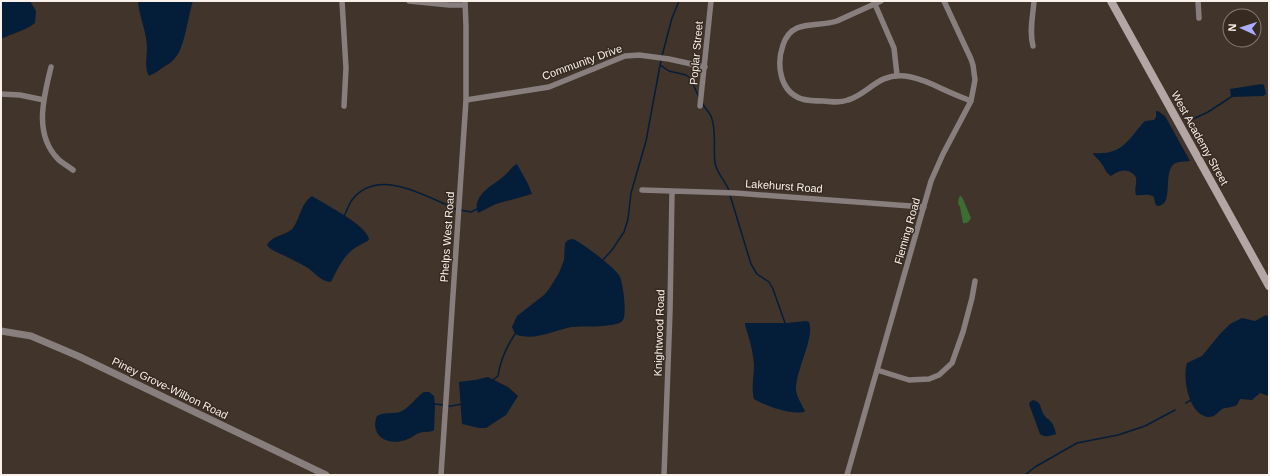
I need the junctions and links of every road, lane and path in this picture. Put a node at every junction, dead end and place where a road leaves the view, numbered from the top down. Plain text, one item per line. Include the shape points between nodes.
1 (342, 1) edge
2 (409, 1) edge
3 (711, 1) edge
4 (881, 1) edge
5 (944, 1) edge
6 (1034, 1) edge
7 (1111, 1) edge
8 (1198, 1) edge
9 (874, 2) edge
10 (465, 3) edge
11 (1200, 18) dead end
12 (1033, 46) dead end
13 (51, 67) dead end
14 (705, 67) junction
15 (897, 75) junction
16 (1, 94) edge
17 (44, 100) junction
18 (466, 100) junction
19 (970, 101) junction
20 (344, 106) dead end
21 (700, 106) dead end
22 (73, 170) dead end
23 (642, 190) dead end
24 (672, 191) junction
25 (924, 207) junction
26 (975, 281) dead end
27 (1269, 286) edge
28 (1, 331) edge
29 (877, 370) junction
30 (326, 475) edge
31 (441, 475) edge
32 (664, 475) edge
33 (847, 475) edge

1 - 20 street via 346,68
2 - 10 street via 449,5
3 - 14 street, Poplar Street
4 - 9 street
5 - 19 street, Fleming Road via 974,65 975,80
6 - 12 street via 1031,29
7 - 27 main road, West Academy Street
8 - 11 street
9 - 15 street via 894,48
9 - 15 street via 831,24 807,25 794,30 785,39 781,49 781,77 784,85 795,96 806,100 834,102 855,98 881,80
10 - 18 street, Phelps West Road
13 - 17 street
14 - 18 street, Community Drive via 639,54 624,56 549,87
14 - 21 street, Poplar Street
15 - 19 street via 919,79
16 - 17 street
17 - 22 street via 42,118 48,146 58,159
18 - 31 street, Phelps West Road
19 - 25 street, Fleming Road via 942,154
23 - 24 street, Lakehurst Road
24 - 25 street, Lakehurst Road
24 - 32 street, Knightwood Road
25 - 29 street, Fleming Road
26 - 29 street via 963,332 952,362 939,375 929,379 909,380
28 - 30 street, Piney Grove-Wilbon Road via 31,336 78,356
29 - 33 street, Fleming Road

